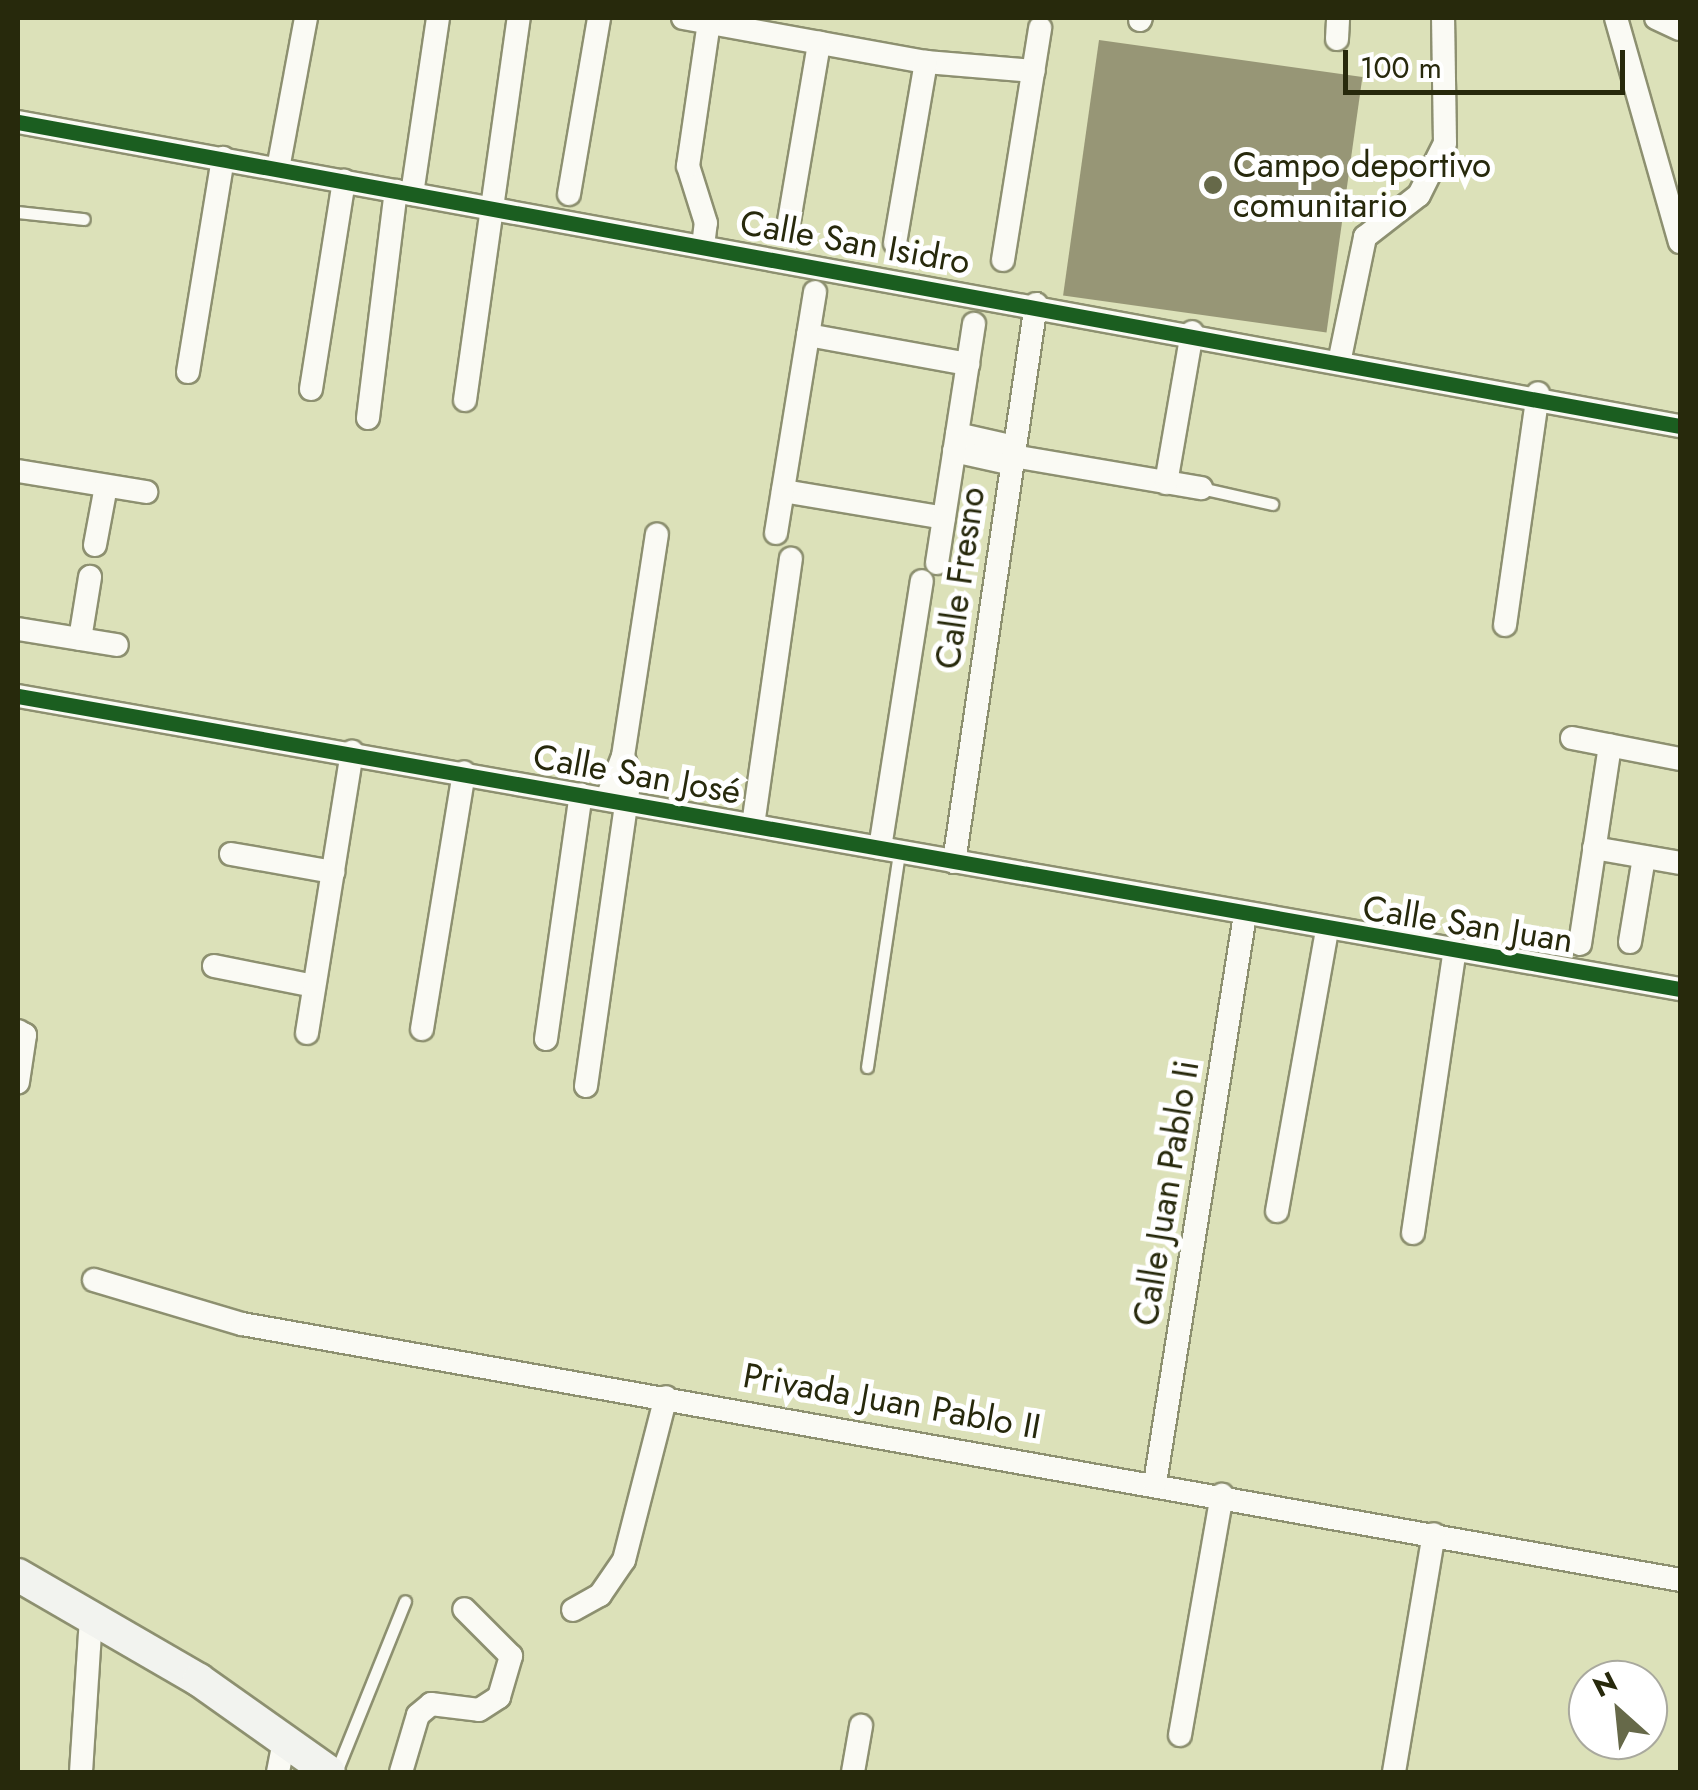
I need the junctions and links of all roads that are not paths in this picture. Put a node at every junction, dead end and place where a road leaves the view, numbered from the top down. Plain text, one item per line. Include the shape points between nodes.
1 (306, 18) edge
2 (438, 18) edge
3 (520, 18) edge
4 (599, 18) edge
5 (683, 18) edge
6 (1443, 18) edge
7 (1616, 18) edge
8 (1656, 18) edge
9 (709, 22) junction
10 (1040, 28) dead end
11 (1680, 29) edge
12 (819, 42) junction
13 (926, 62) junction
14 (1034, 71) junction
15 (18, 122) edge
16 (223, 158) junction
17 (278, 168) junction
18 (344, 181) junction
19 (1673, 190) edge
20 (404, 193) junction
21 (570, 194) dead end
22 (491, 210) junction
23 (18, 212) edge
24 (84, 219) dead end
25 (788, 227) dead end
26 (1680, 242) edge
27 (896, 243) dead end
28 (692, 244) junction
29 (1003, 260) dead end
30 (816, 292) dead end
31 (1036, 304) junction
32 (974, 324) dead end
33 (1192, 332) junction
34 (808, 335) junction
35 (1340, 358) junction
36 (968, 364) junction
37 (188, 372) dead end
38 (311, 388) dead end
39 (1538, 393) junction
40 (465, 400) dead end
41 (368, 418) dead end
42 (1680, 426) edge
43 (955, 443) junction
44 (1014, 455) junction
45 (18, 471) edge
46 (1166, 483) junction
47 (106, 486) junction
48 (1201, 488) joint
49 (783, 491) junction
50 (146, 492) dead end
51 (1272, 504) dead end
52 (944, 518) junction
53 (776, 533) dead end
54 (657, 536) dead end
55 (96, 545) dead end
56 (792, 559) dead end
57 (937, 563) dead end
58 (90, 577) dead end
59 (922, 582) dead end
60 (1505, 624) dead end
61 (18, 629) edge
62 (80, 639) junction
63 (117, 645) dead end
64 (18, 696) edge
65 (1572, 738) dead end
66 (1610, 746) junction
67 (352, 752) junction
68 (1680, 759) edge
69 (464, 772) junction
70 (581, 794) junction
71 (617, 800) junction
72 (753, 826) junction
73 (1594, 848) junction
74 (890, 850) junction
75 (231, 854) dead end
76 (1644, 857) junction
77 (954, 862) junction
78 (1680, 863) edge
79 (333, 872) junction
80 (1245, 915) junction
81 (1326, 931) junction
82 (1630, 942) dead end
83 (1580, 944) dead end
84 (1454, 954) junction
85 (214, 966) dead end
86 (314, 986) junction
87 (1680, 989) edge
88 (422, 1029) dead end
89 (18, 1031) edge
90 (307, 1033) dead end
91 (546, 1040) dead end
92 (867, 1067) dead end
93 (18, 1082) edge
94 (586, 1086) dead end
95 (1277, 1211) dead end
96 (1414, 1233) dead end
97 (94, 1280) dead end
98 (666, 1397) junction
99 (1156, 1483) junction
100 (1222, 1495) junction
101 (1434, 1534) junction
102 (18, 1575) edge
103 (1680, 1580) edge
104 (404, 1602) dead end
105 (464, 1609) dead end
106 (573, 1610) dead end
107 (91, 1618) junction
108 (861, 1726) dead end
109 (1180, 1735) dead end
110 (281, 1756) edge
111 (81, 1772) edge
112 (332, 1772) edge
113 (401, 1772) edge
114 (853, 1772) edge
115 (1394, 1772) edge

1 - 17 street
2 - 20 street
3 - 22 street
4 - 21 street
5 - 9 street
6 - 35 street via 1445,143 1419,195 1365,237
7 - 19 street
8 - 11 street
9 - 12 street
9 - 28 street
10 - 14 street
12 - 13 street
12 - 25 street
13 - 14 street
13 - 27 street
14 - 29 street
15 - 16 street, Calle San Isidro
16 - 17 street, Calle San Isidro
16 - 37 street
17 - 18 street, Calle San Isidro
18 - 20 street, Calle San Isidro
18 - 38 street
19 - 26 street
20 - 22 street, Calle San Isidro
20 - 41 street
22 - 28 street, Calle San Isidro
22 - 40 street
23 - 24 lane
28 - 31 street, Calle San Isidro
30 - 34 street
31 - 33 street, Calle San Isidro
31 - 44 street, Calle Fresno
32 - 36 street
33 - 35 street, Calle San Isidro
33 - 46 street
34 - 36 street
34 - 49 street
35 - 39 street, Calle San Isidro
36 - 43 street
39 - 42 street, Calle San Isidro
39 - 60 street
43 - 44 street
43 - 52 street
44 - 46 street
44 - 77 street, Calle Fresno
45 - 47 street
46 - 48 street
47 - 50 street
47 - 55 street
48 - 51 lane
49 - 52 street
49 - 53 street
52 - 57 street
54 - 71 street
56 - 72 street
58 - 62 street
59 - 74 street
61 - 62 street
62 - 63 street
64 - 67 street, Calle San José
65 - 66 street
66 - 68 street
66 - 73 street
67 - 69 street, Calle San José
67 - 79 street
69 - 70 street, Calle San José
69 - 88 street
70 - 71 street, Calle San José
70 - 91 street
71 - 72 street, Calle San José
71 - 94 street
72 - 74 street, Calle San José
73 - 76 street
73 - 83 street
74 - 77 street, Calle San José
74 - 92 lane
75 - 79 street
76 - 78 street
76 - 82 street
77 - 80 street, Calle San José
79 - 86 street
80 - 81 street, Calle San Juan
80 - 99 street, Calle Juan Pablo Ii
81 - 84 street, Calle San Juan
81 - 95 street
84 - 87 street, Calle San Juan
84 - 96 street
85 - 86 street
86 - 90 street
89 - 93 street via 25,1035
97 - 98 street, Privada Juan Pablo II via 242,1324
98 - 99 street, Privada Juan Pablo II
98 - 106 street via 624,1560 600,1595
99 - 100 street, Privada Juan Pablo II
100 - 101 street, Privada Juan Pablo II
100 - 109 street
101 - 103 street, Privada Juan Pablo II
101 - 115 street
102 - 107 main road
104 - 112 lane
105 - 113 street via 511,1656 498,1696 479,1710 432,1704 418,1715
107 - 110 main road
107 - 111 street
108 - 114 street
110 - 112 main road

